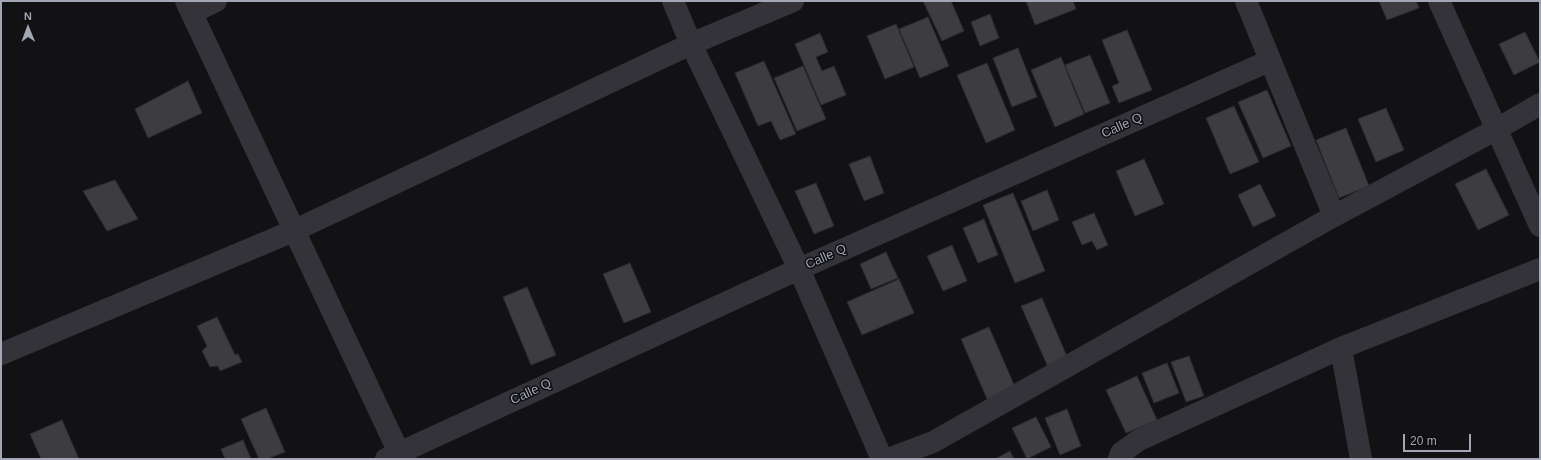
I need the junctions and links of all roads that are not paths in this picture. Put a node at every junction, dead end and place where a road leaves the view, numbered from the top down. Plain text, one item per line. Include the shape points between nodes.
1 (216, 1) edge
2 (673, 1) edge
3 (793, 1) edge
4 (1246, 1) edge
5 (1439, 1) edge
6 (190, 7) edge
7 (691, 44) junction
8 (1269, 61) junction
9 (1540, 104) edge
10 (1497, 129) junction
11 (1334, 216) junction
12 (1540, 226) edge
13 (293, 231) junction
14 (799, 269) junction
15 (1540, 269) edge
16 (1341, 348) junction
17 (1, 354) edge
18 (395, 457) edge
19 (882, 459) edge
20 (888, 459) edge
21 (1119, 459) edge
22 (1361, 459) edge

1 - 6 street
2 - 7 street
3 - 7 street
4 - 8 street
5 - 10 street
6 - 13 street
7 - 13 street
7 - 14 street
8 - 11 street
8 - 14 street, Calle Q
9 - 10 street
10 - 11 street
10 - 12 street
11 - 20 street via 933,442
13 - 17 street
13 - 18 street
14 - 18 street, Calle Q
14 - 19 street
15 - 16 street
16 - 21 street via 1139,440 1121,453
16 - 22 street

